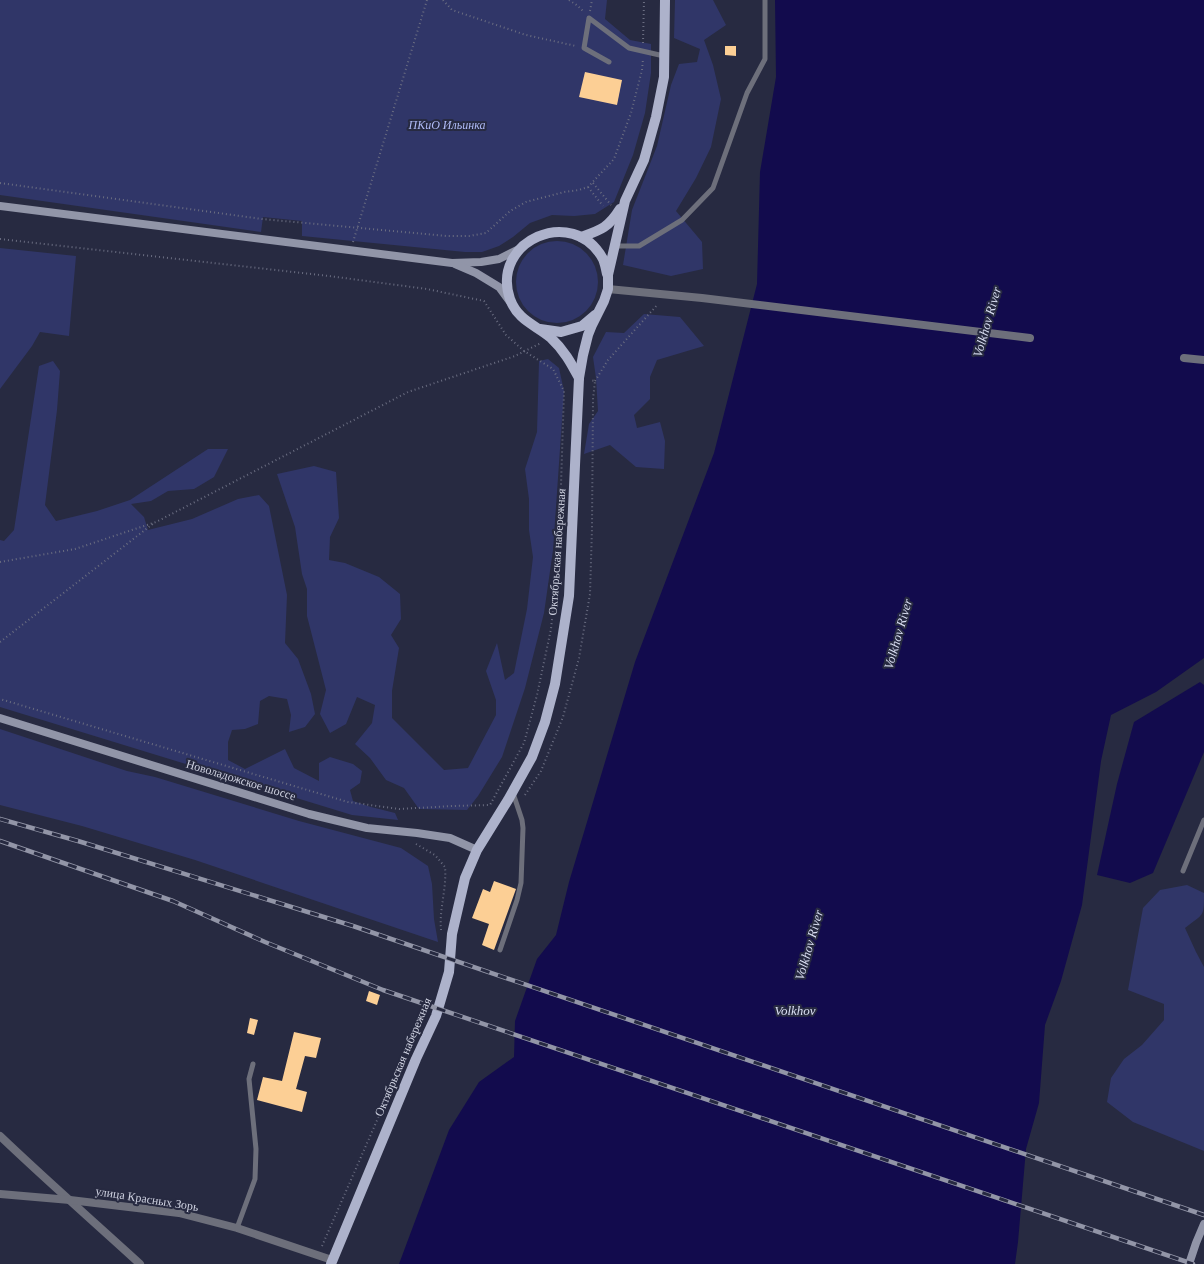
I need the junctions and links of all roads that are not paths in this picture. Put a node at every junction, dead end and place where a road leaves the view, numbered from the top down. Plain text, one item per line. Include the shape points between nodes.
1 (665, 0) edge
2 (765, 0) edge
3 (664, 56) junction
4 (609, 62) dead end
5 (625, 201) junction
6 (0, 206) edge
7 (581, 237) junction
8 (614, 246) junction
9 (519, 249) junction
10 (452, 263) junction
11 (608, 275) junction
12 (608, 289) junction
13 (598, 312) junction
14 (519, 315) junction
15 (540, 330) junction
16 (1030, 338) dead end
17 (1184, 358) dead end
18 (1204, 360) edge
19 (579, 378) junction
20 (0, 718) edge
21 (513, 792) junction
22 (1204, 820) edge
23 (477, 850) junction
24 (1183, 871) dead end
25 (500, 950) dead end
26 (253, 1064) dead end
27 (0, 1136) edge
28 (0, 1194) edge
29 (70, 1200) junction
30 (1204, 1224) edge
31 (237, 1228) junction
32 (332, 1262) edge
33 (140, 1264) edge
34 (1189, 1264) edge

1 - 3 main road, Октябрьская набережная
2 - 8 lane via 765,59 747,93 713,188 682,220 639,246
3 - 4 lane via 629,48 589,18 584,48
3 - 5 main road, Октябрьская набережная via 664,76 656,117 644,160
5 - 7 main road via 612,222 598,231
5 - 8 main road, Октябрьская набережная
6 - 10 main road
7 - 9 main road via 565,232 548,233 532,238
7 - 11 main road via 594,247 603,260
8 - 11 main road, Октябрьская набережная
9 - 10 main road via 499,259
9 - 14 main road via 510,265 507,282 510,300
10 - 14 main road via 476,273 499,287
11 - 12 main road, Октябрьская набережная
12 - 13 main road, Октябрьская набережная
12 - 16 street
13 - 15 main road via 582,326 561,332
13 - 19 main road, Октябрьская набережная via 588,335
14 - 15 main road
15 - 19 main road via 562,349
17 - 18 street
19 - 21 main road, Октябрьская набережная via 569,596 563,635 555,684 545,722 532,757
20 - 23 main road, Новоладожское шоссе via 309,814 367,828 450,838
21 - 23 main road, Октябрьская набережная
21 - 25 lane via 523,828 521,883
22 - 24 lane
23 - 32 main road, Октябрьская набережная via 465,878 458,904 452,934 449,972 436,1016
26 - 31 lane via 249,1079 256,1149 255,1179
27 - 29 street
28 - 29 street, улица Красных Зорь
29 - 31 street, улица Красных Зорь via 179,1213
29 - 33 street
30 - 34 main road
31 - 32 street, улица Красных Зорь

